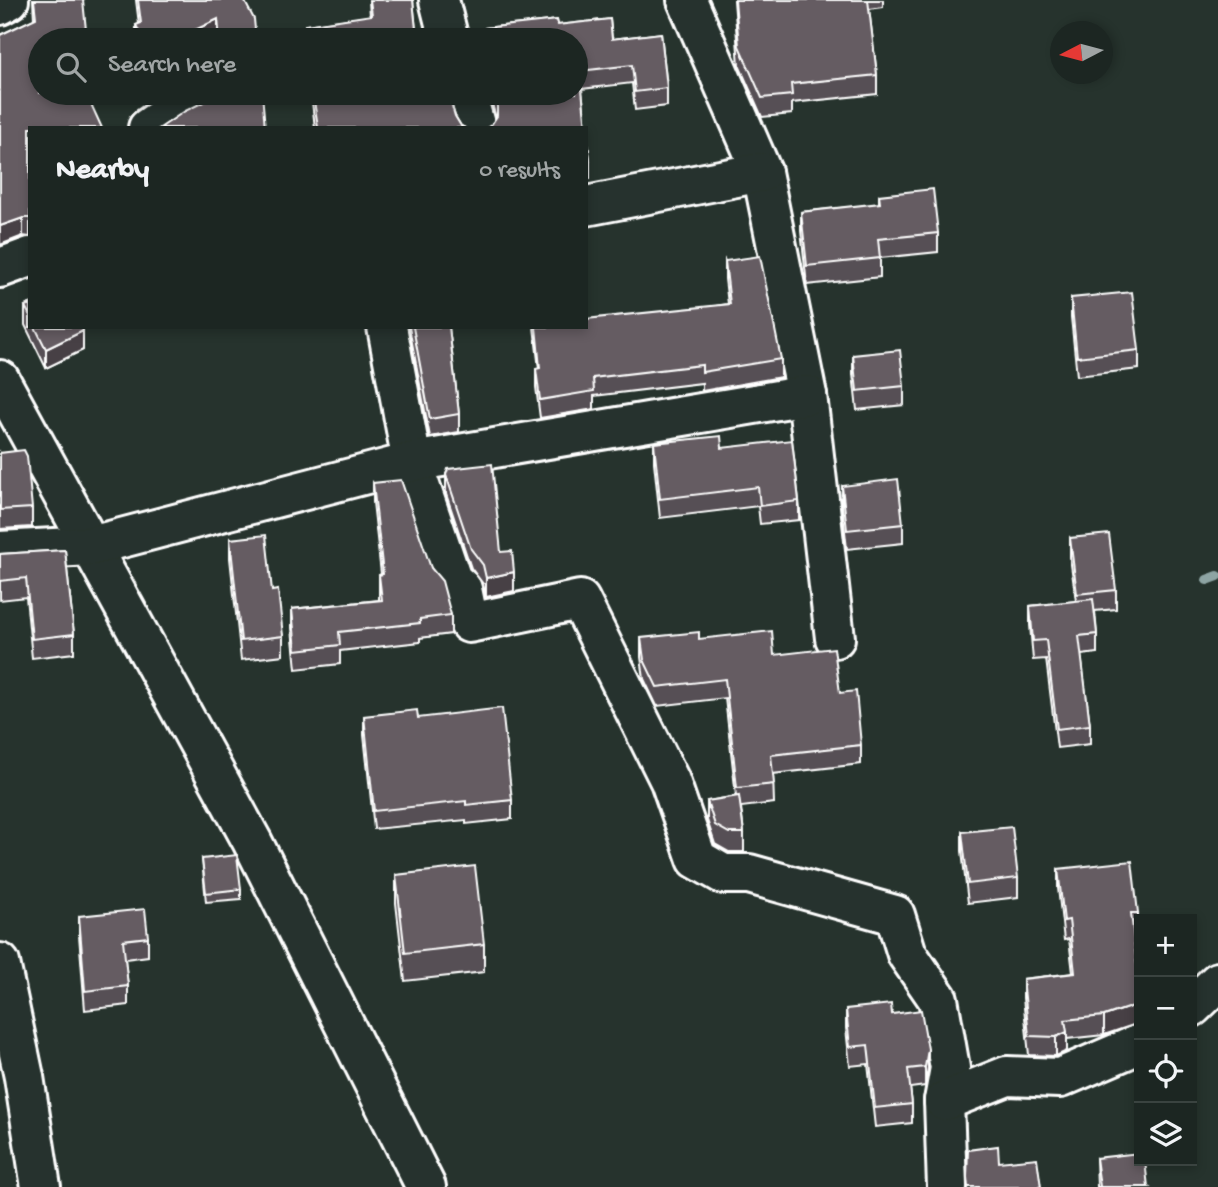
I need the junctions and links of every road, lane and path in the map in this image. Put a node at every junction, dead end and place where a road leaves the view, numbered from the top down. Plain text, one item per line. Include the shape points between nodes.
1 (9, 0) edge
2 (439, 0) edge
3 (687, 0) edge
4 (0, 5) edge
5 (446, 28) edge
6 (181, 105) edge
7 (469, 105) edge
8 (151, 126) edge
9 (475, 126) edge
10 (762, 172) junction
11 (588, 206) edge
12 (28, 258) edge
13 (0, 268) edge
14 (387, 329) edge
15 (0, 380) edge
16 (807, 395) junction
17 (412, 462) junction
18 (90, 546) junction
19 (0, 551) edge
20 (835, 638) dead end
21 (0, 963) edge
22 (1218, 982) edge
23 (1197, 1002) edge
24 (1134, 1046) edge
25 (944, 1101) junction
26 (41, 1187) edge
27 (426, 1187) edge
28 (947, 1187) edge

1 - 4 street
2 - 5 street
3 - 10 street
6 - 8 street
7 - 9 street
10 - 11 street
10 - 16 street
12 - 13 street
14 - 17 street
15 - 18 street
16 - 17 street
16 - 20 street
17 - 18 street
17 - 25 street via 452,580 462,589 469,623 580,600 670,781 697,859 723,874 749,874 895,915 907,954 938,999 950,1068
18 - 19 street
18 - 27 street via 252,841
21 - 26 street
22 - 23 street
24 - 25 street via 1060,1078 1007,1076
25 - 28 street

